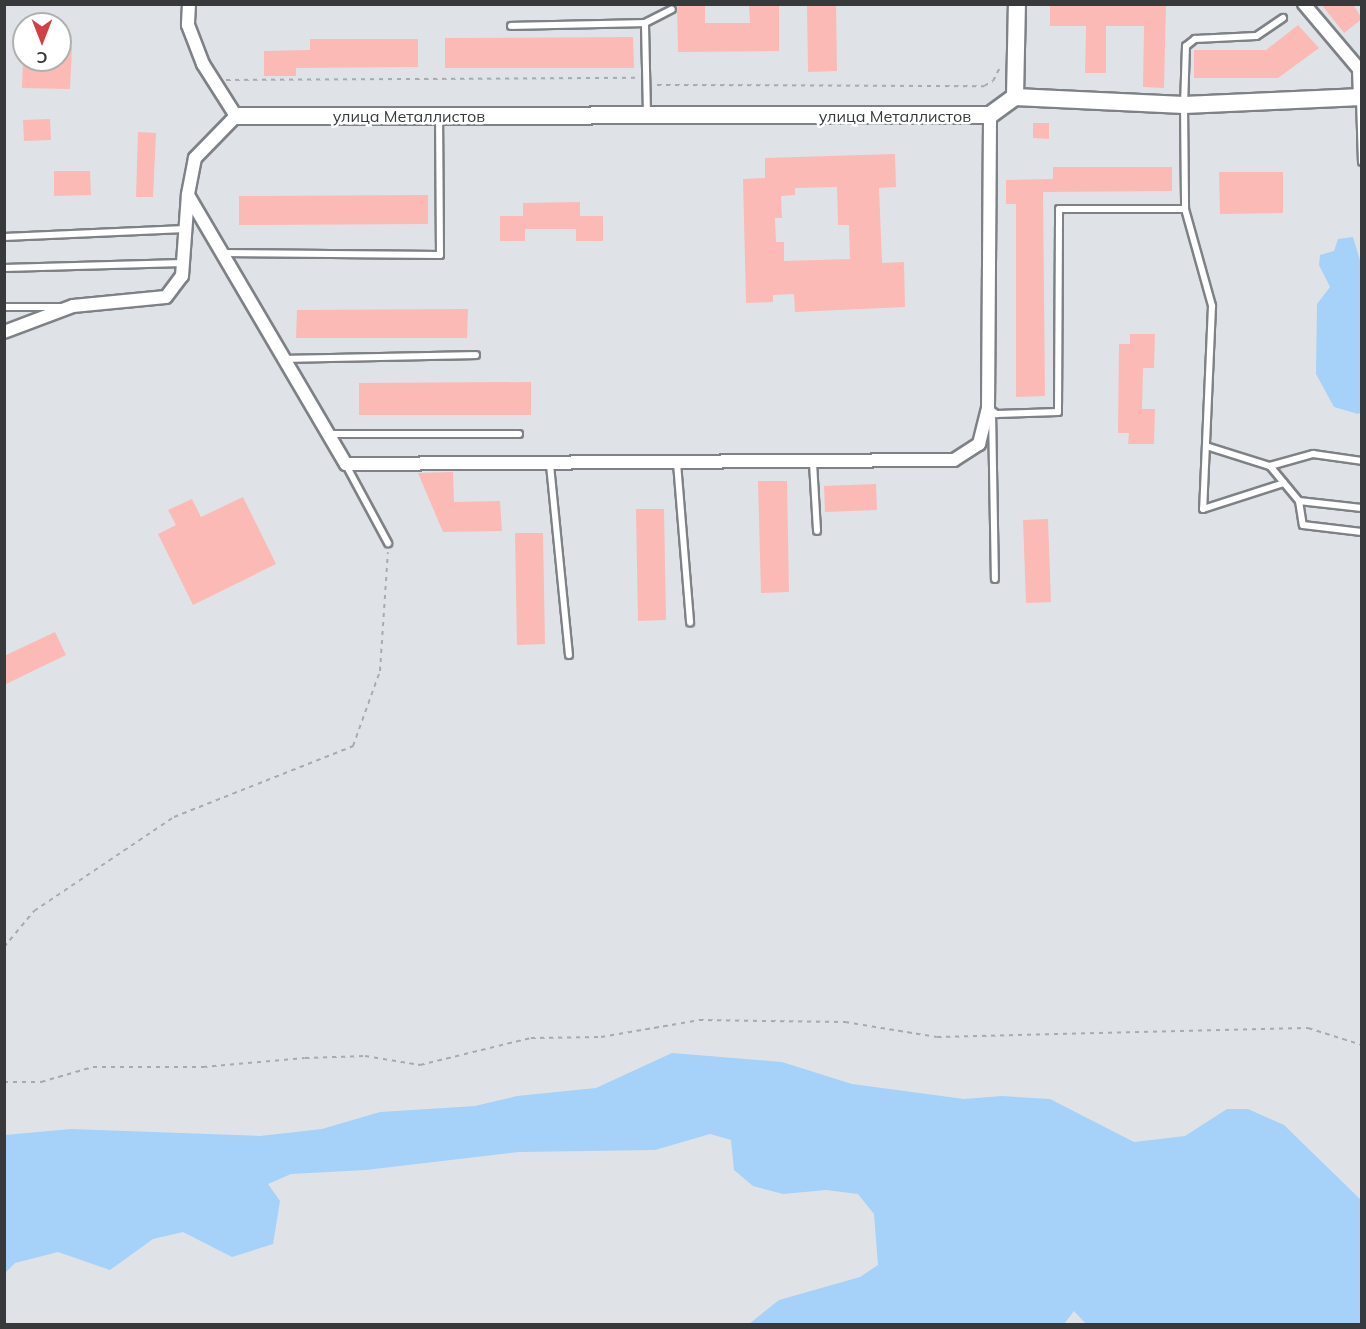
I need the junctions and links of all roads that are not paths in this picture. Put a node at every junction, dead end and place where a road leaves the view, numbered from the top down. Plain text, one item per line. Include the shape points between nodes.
1 (189, 4) edge
2 (1017, 4) edge
3 (1304, 4) edge
4 (672, 9) dead end
5 (1283, 18) dead end
6 (645, 23) junction
7 (511, 26) dead end
8 (1360, 67) edge
9 (1015, 97) junction
10 (1361, 97) edge
11 (1184, 105) junction
12 (990, 115) junction
13 (236, 116) junction
14 (439, 116) junction
15 (647, 116) junction
16 (1362, 162) edge
17 (188, 195) junction
18 (1185, 209) junction
19 (186, 229) junction
20 (4, 237) edge
21 (220, 254) junction
22 (183, 262) junction
23 (4, 268) edge
24 (73, 306) junction
25 (4, 307) edge
26 (4, 332) edge
27 (476, 355) dead end
28 (281, 359) junction
29 (990, 409) junction
30 (328, 434) junction
31 (519, 434) dead end
32 (1206, 446) junction
33 (1362, 461) edge
34 (677, 463) junction
35 (813, 463) junction
36 (346, 464) junction
37 (550, 465) junction
38 (1270, 466) junction
39 (1284, 483) junction
40 (1299, 501) junction
41 (1362, 508) edge
42 (817, 531) dead end
43 (1362, 531) edge
44 (388, 543) road end
45 (995, 579) dead end
46 (690, 622) dead end
47 (569, 655) dead end

1 - 13 street via 188,25 203,64
2 - 9 street
3 - 8 street
4 - 6 lane
5 - 11 lane via 1256,36 1195,39 1186,46
6 - 7 lane
6 - 15 lane
8 - 10 street
9 - 11 street
9 - 12 street, улица Металлистов
10 - 11 street
10 - 16 lane
11 - 18 lane
12 - 15 street, улица Металлистов
12 - 29 street, улица Металлистов
13 - 14 street, улица Металлистов
13 - 17 street via 195,158
14 - 15 street, улица Металлистов
14 - 21 lane via 440,255
17 - 19 street
17 - 21 street
18 - 29 lane via 1059,210 1058,412 997,414
18 - 32 lane via 1212,306
19 - 20 lane
19 - 22 street
21 - 28 street
22 - 23 lane
22 - 24 street via 182,276 166,297
24 - 25 lane
24 - 26 street
27 - 28 lane
28 - 30 street
29 - 35 street, улица Металлистов via 979,444 954,460
29 - 45 lane
30 - 31 lane
30 - 36 street
32 - 38 lane
32 - 39 lane via 1203,509
33 - 38 lane via 1312,454
34 - 35 street, улица Металлистов
34 - 37 street, улица Металлистов
34 - 46 lane
35 - 42 lane
36 - 37 street, улица Металлистов
36 - 44 lane
37 - 47 lane
38 - 39 lane
39 - 40 lane
40 - 41 lane
40 - 43 lane via 1303,525

